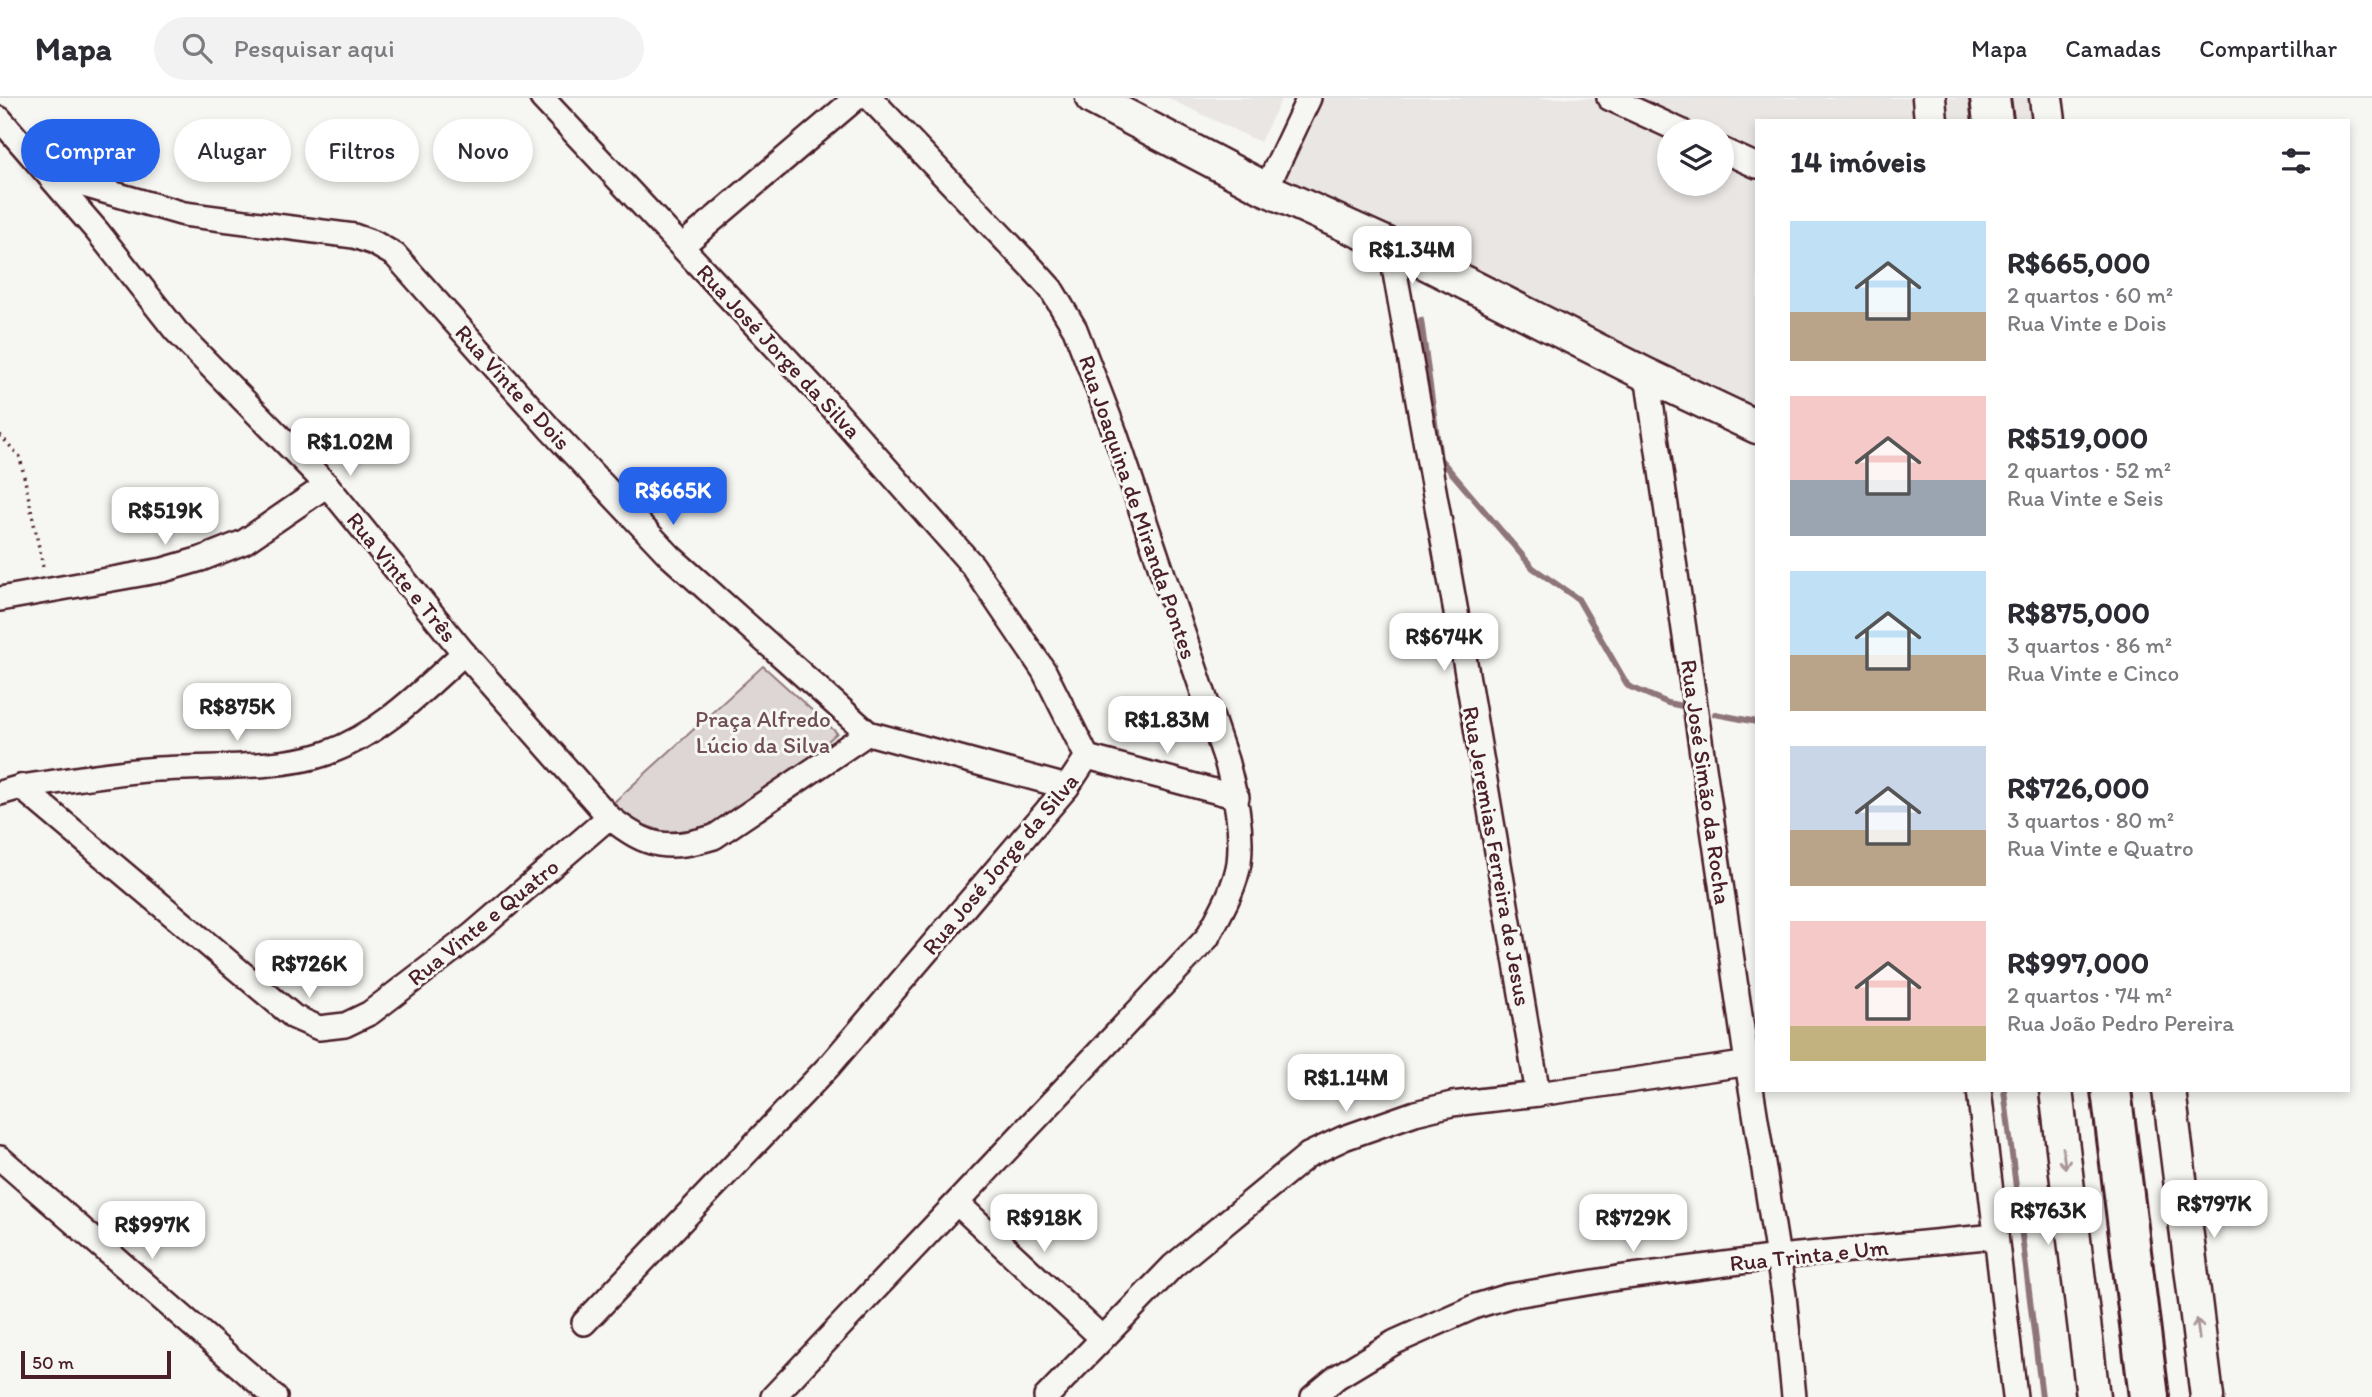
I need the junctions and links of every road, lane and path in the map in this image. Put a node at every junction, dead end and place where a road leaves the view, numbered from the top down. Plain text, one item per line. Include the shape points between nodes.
1 (542, 98) edge
2 (856, 98) edge
3 (870, 98) edge
4 (1091, 98) edge
5 (1308, 98) edge
6 (1609, 98) edge
7 (1929, 98) edge
8 (1990, 98) edge
9 (2046, 98) edge
10 (0, 118) edge
11 (1931, 119) edge
12 (1993, 119) edge
13 (2049, 119) edge
14 (1657, 120) edge
15 (21, 142) edge
16 (1734, 155) edge
17 (1755, 165) edge
18 (55, 182) edge
19 (73, 182) edge
20 (1266, 189) junction
21 (682, 246) junction
22 (1390, 246) junction
23 (1647, 375) junction
24 (1755, 426) edge
25 (0, 435) edge
26 (327, 485) junction
27 (48, 591) junction
28 (0, 599) edge
29 (464, 653) junction
30 (868, 733) junction
31 (1087, 757) junction
32 (1067, 787) junction
33 (10, 790) edge
34 (1237, 797) junction
35 (609, 817) junction
36 (1752, 1062) edge
37 (1755, 1084) edge
38 (1756, 1092) edge
39 (1979, 1092) edge
40 (2056, 1092) edge
41 (2111, 1092) edge
42 (2169, 1092) edge
43 (1538, 1094) junction
44 (0, 1158) edge
45 (957, 1203) junction
46 (1996, 1236) junction
47 (1778, 1257) junction
48 (584, 1323) dead end
49 (1102, 1338) junction
50 (275, 1397) edge
51 (773, 1397) edge
52 (1046, 1397) edge
53 (1313, 1397) edge
54 (1794, 1397) edge
55 (2015, 1397) edge
56 (2093, 1397) edge
57 (2149, 1397) edge
58 (2207, 1397) edge

1 - 21 street, Rua José Jorge da Silva
2 - 21 street
3 - 34 street, Rua Joaquina de Miranda Pontes via 1051,289 1075,329 1115,433
4 - 20 street
5 - 20 street
6 - 14 street
7 - 11 street
8 - 12 highway
9 - 13 street
10 - 15 street, Rua Vinte e Três
16 - 17 street
18 - 26 street, Rua Vinte e Três via 176,331
19 - 30 street, Rua Vinte e Dois via 184,214 354,236 395,255 671,557
20 - 22 street
21 - 31 street, Rua José Jorge da Silva via 973,566 1044,671
22 - 23 street
22 - 43 street, Rua Jeremias Ferreira de Jesus
23 - 24 street
23 - 36 street, Rua José Simão da Rocha
25 - 27 path via 20,457
26 - 27 street via 244,542 201,559
26 - 29 street, Rua Vinte e Três
27 - 28 street
29 - 33 street via 408,705 370,732 326,753 283,762 154,769
29 - 35 street, Rua Vinte e Três
30 - 32 street, Rua Vinte e Dois
30 - 35 street via 713,836 687,845 643,840
31 - 32 street, Rua José Jorge da Silva
31 - 34 street
32 - 48 street, Rua José Jorge da Silva via 830,1065
33 - 35 street, Rua Vinte e Quatro via 294,1017 319,1027 345,1026 370,1013 472,935
34 - 45 street, Rua Joaquina de Miranda Pontes via 1239,863 1207,938
36 - 37 street, Rua José Simão da Rocha
36 - 43 street
38 - 47 street, Rua José Simão da Rocha
39 - 46 street
40 -> 56 street
41 - 57 highway
58 -> 42 street
43 - 49 street via 1415,1113 1308,1156 1173,1266
44 - 50 street
45 - 49 street
45 - 51 street, Rua Joaquina de Miranda Pontes
46 - 47 street, Rua Trinta e Um
46 - 55 street
47 - 53 street, Rua Trinta e Um via 1509,1296 1395,1342
47 - 54 street, Rua José Simão da Rocha
49 - 52 street

